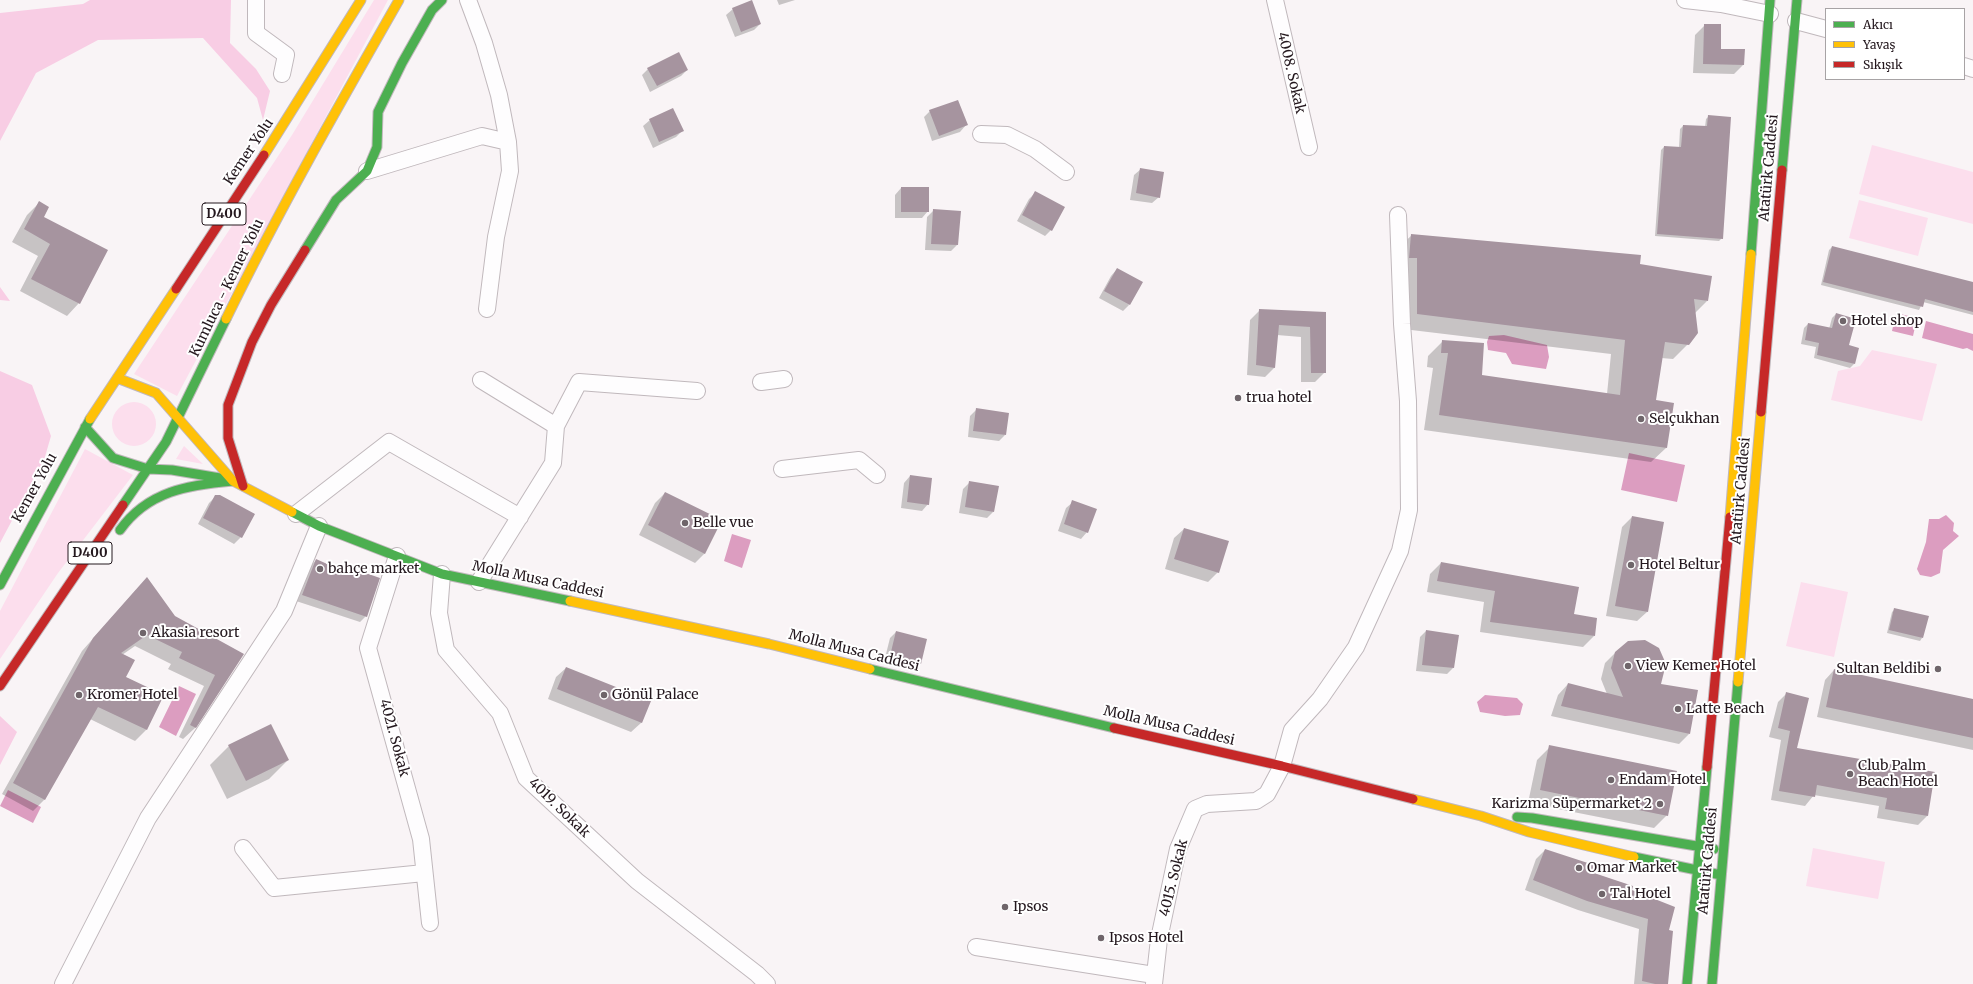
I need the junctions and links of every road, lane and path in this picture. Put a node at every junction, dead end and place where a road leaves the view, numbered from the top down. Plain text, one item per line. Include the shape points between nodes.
1 (256, 0) edge
2 (361, 0) edge
3 (399, 0) edge
4 (442, 0) edge
5 (468, 0) edge
6 (1275, 0) edge
7 (1685, 0) edge
8 (1797, 0) edge
9 (1770, 7) edge
10 (1796, 21) junction
11 (1825, 29) edge
12 (282, 74) dead end
13 (981, 134) dead end
14 (508, 142) junction
15 (1309, 147) dead end
16 (367, 171) junction
17 (1066, 172) dead end
18 (1398, 215) dead end
19 (487, 309) dead end
20 (117, 378) junction
21 (784, 379) dead end
22 (481, 380) dead end
23 (761, 382) dead end
24 (697, 391) dead end
25 (178, 419) junction
26 (556, 426) junction
27 (85, 427) junction
28 (148, 469) junction
29 (782, 469) dead end
30 (877, 475) dead end
31 (233, 480) junction
32 (243, 486) junction
33 (296, 514) junction
34 (520, 517) junction
35 (319, 526) junction
36 (397, 556) junction
37 (442, 574) junction
38 (70, 581) junction
39 (479, 582) junction
40 (0, 585) edge
41 (0, 686) edge
42 (1282, 766) junction
43 (1481, 816) junction
44 (1699, 847) junction
45 (243, 848) dead end
46 (1723, 851) junction
47 (1696, 871) junction
48 (424, 873) junction
49 (1721, 875) junction
50 (430, 923) dead end
51 (976, 947) dead end
52 (1154, 979) edge
53 (63, 984) edge
54 (768, 984) edge
55 (1687, 984) edge
56 (1712, 984) edge

1 - 12 street via 256,33 286,55
2 - 20 main road, Kemer Yolu / D400 via 278,134
3 - 25 main road, Kumluca - Kemer Yolu / D400 via 263,243
4 - 16 main road via 432,10 413,43 378,112 377,147
5 - 14 street via 484,42 499,95
6 - 15 street, 4008. Sokak
7 - 9 street
8 - 10 main road, Atatürk Caddesi
9 - 44 main road, Atatürk Caddesi via 1737,447
10 - 11 street
10 - 46 main road, Atatürk Caddesi
13 - 17 street via 1007,135 1035,149
14 - 16 street via 482,136
14 - 19 street via 510,171 496,237
16 - 32 main road via 336,200 271,305 252,342 228,405 228,438
18 - 42 street, 4015. Sokak via 1408,401 1409,510 1400,551 1356,648 1320,699 1292,730
20 - 25 main road via 156,393
20 - 27 main road, Kemer Yolu / D400
21 - 23 street
22 - 26 street
24 - 26 street via 578,382
25 - 28 main road, Kumluca - Kemer Yolu / D400
25 - 31 main road
26 - 34 street via 553,463
27 - 28 main road via 113,458
27 - 40 main road, Kemer Yolu / D400
28 - 31 main road via 172,470
28 - 38 main road, Kumluca - Kemer Yolu / D400
29 - 30 street via 859,460
31 - 32 main road, Molla Musa Caddesi
31 - 38 main road, Kumluca - Kemer Yolu / D400 via 170,490 137,510 101,552
32 - 33 main road, Molla Musa Caddesi
33 - 34 street via 390,442
33 - 35 main road, Molla Musa Caddesi
34 - 39 street
35 - 36 main road, Molla Musa Caddesi
35 - 53 street via 284,611 148,818
36 - 37 main road, Molla Musa Caddesi
36 - 48 street, 4021. Sokak via 368,648 421,839
37 - 39 main road, Molla Musa Caddesi
37 - 54 street, 4019. Sokak via 440,613 446,650 500,713 526,778 637,881
38 - 41 main road, Kumluca - Kemer Yolu / D400
39 - 42 main road, Molla Musa Caddesi via 769,644 968,694
42 - 43 main road, Molla Musa Caddesi
42 - 52 street, 4015. Sokak via 1267,794 1256,801 1207,804 1195,809 1178,849
43 - 44 main road via 1532,818
43 - 47 main road via 1529,832
44 - 46 main road
44 - 47 main road, Atatürk Caddesi
45 - 48 street via 274,888
46 - 49 main road, Atatürk Caddesi
47 - 49 main road
47 - 55 main road, Atatürk Caddesi
48 - 50 street, 4021. Sokak
49 - 56 main road, Atatürk Caddesi
51 - 52 street

